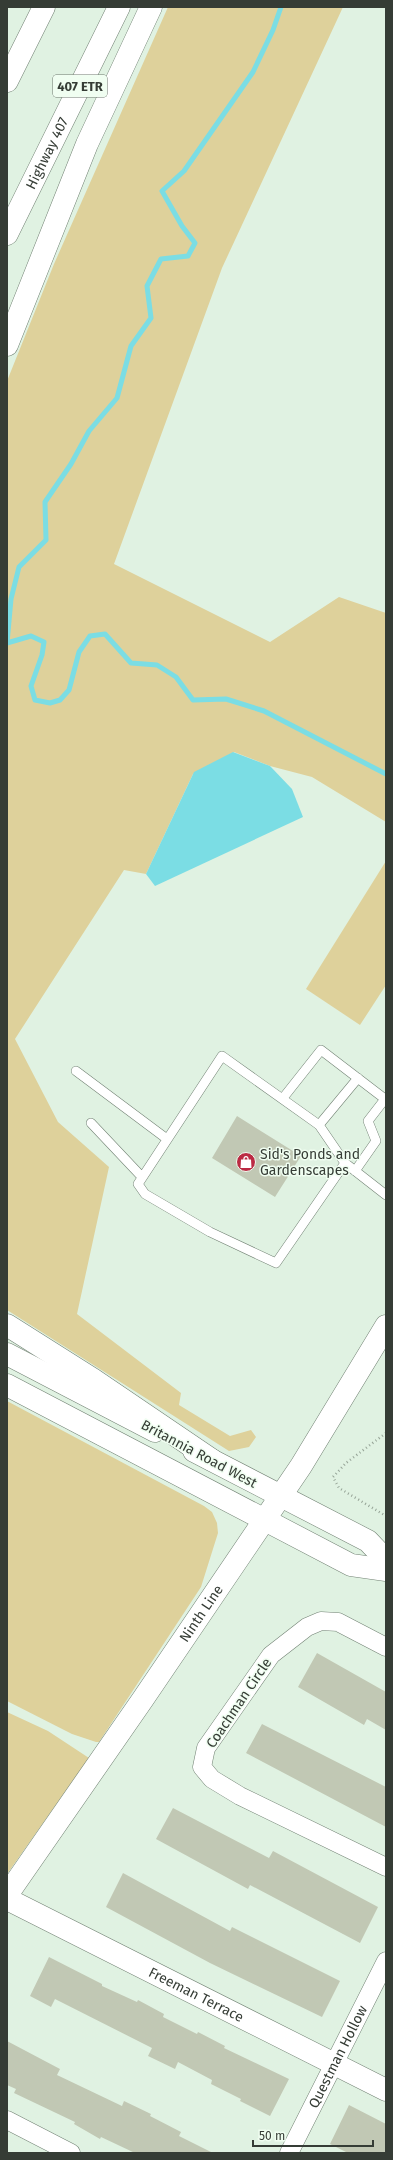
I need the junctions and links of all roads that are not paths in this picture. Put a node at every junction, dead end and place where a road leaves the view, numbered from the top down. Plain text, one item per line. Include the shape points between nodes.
1 (44, 7) edge
2 (119, 7) edge
3 (151, 7) edge
4 (31, 34) junction
5 (7, 54) edge
6 (7, 81) edge
7 (7, 234) edge
8 (7, 345) edge
9 (76, 1071) dead end
10 (358, 1078) junction
11 (283, 1098) junction
12 (91, 1123) dead end
13 (318, 1125) junction
14 (167, 1140) junction
15 (345, 1163) junction
16 (355, 1171) junction
17 (142, 1177) junction
18 (386, 1195) edge
19 (7, 1325) edge
20 (386, 1326) edge
21 (7, 1354) edge
22 (7, 1385) edge
23 (212, 1460) junction
24 (280, 1496) junction
25 (263, 1521) junction
26 (386, 1560) edge
27 (386, 1570) edge
28 (386, 1647) edge
29 (386, 1867) edge
30 (7, 1895) edge
31 (7, 1899) edge
32 (386, 1961) edge
33 (334, 2063) junction
34 (386, 2090) edge
35 (7, 2120) edge
36 (71, 2153) edge
37 (289, 2153) edge

1 - 4 main road
2 - 7 main road, Highway 407 / 407 ETR
3 - 8 main road via 88,144
4 - 5 main road
4 - 6 main road
9 - 14 lane
10 - 11 lane via 321,1050
10 - 13 lane
10 - 16 lane via 385,1099 368,1121 376,1141
11 - 13 lane
11 - 14 lane via 222,1056
12 - 17 lane
13 - 15 lane
14 - 17 lane
15 - 16 lane
15 - 17 lane via 276,1263 210,1232 146,1194 138,1184
16 - 18 lane
19 - 23 main road
20 - 24 main road, Ninth Line
21 - 23 main road, Britannia Road West
22 - 25 main road, Britannia Road West
23 - 24 main road, Britannia Road West
24 - 25 main road, Ninth Line
24 - 26 main road, Britannia Road West via 368,1541
25 - 27 main road, Britannia Road West via 351,1565
25 - 30 main road, Ninth Line
28 - 29 street, Coachman Circle via 338,1622 321,1621 307,1627 271,1655 206,1748 202,1766 212,1779 240,1796
31 - 33 main road, Freeman Terrace
32 - 33 street, Questman Hollow
33 - 34 main road, Freeman Terrace
33 - 37 street, Questman Hollow
35 - 36 street

